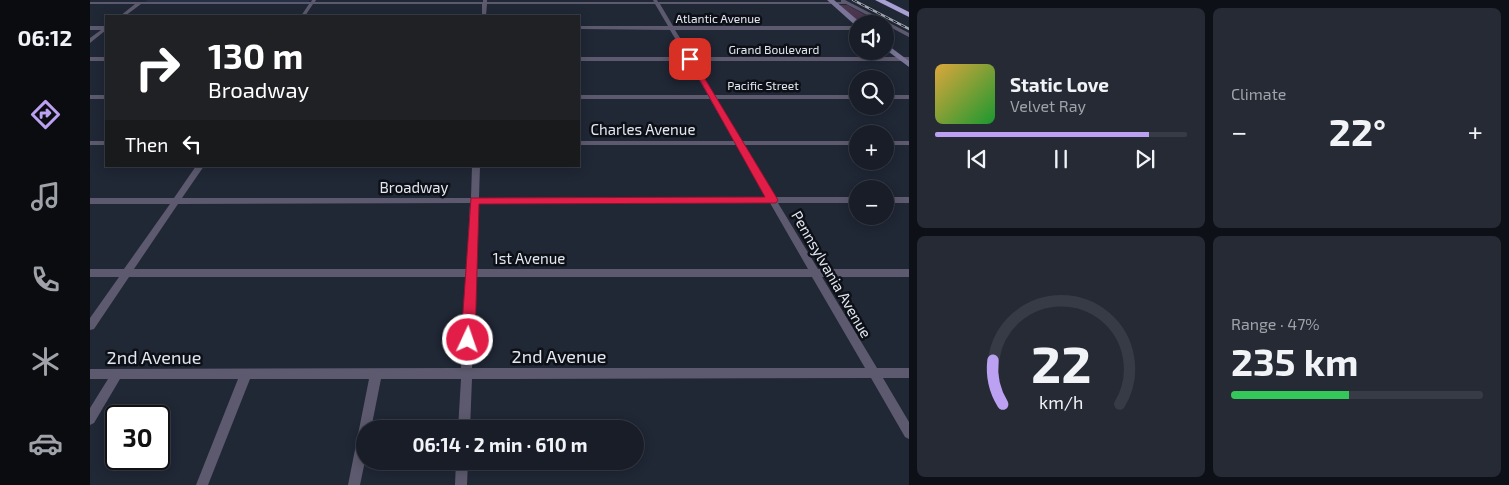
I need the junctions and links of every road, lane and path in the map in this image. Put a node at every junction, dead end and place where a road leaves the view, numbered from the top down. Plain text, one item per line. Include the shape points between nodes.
1 (842, 0) edge
2 (879, 0) edge
3 (886, 0) edge
4 (897, 0) edge
5 (142, 2) edge
6 (313, 2) edge
7 (485, 2) edge
8 (656, 2) edge
9 (831, 2) edge
10 (90, 3) edge
11 (848, 3) junction
12 (909, 6) edge
13 (909, 13) edge
14 (123, 15) edge
15 (304, 15) edge
16 (484, 15) edge
17 (849, 16) edge
18 (90, 28) edge
19 (105, 28) edge
20 (580, 28) edge
21 (672, 28) junction
22 (849, 28) edge
23 (895, 28) joint
24 (105, 29) edge
25 (909, 35) edge
26 (90, 41) edge
27 (894, 51) edge
28 (90, 59) edge
29 (105, 59) edge
30 (580, 59) edge
31 (690, 59) junction
32 (905, 59) edge
33 (909, 65) edge
34 (90, 97) edge
35 (105, 97) edge
36 (580, 97) edge
37 (712, 97) junction
38 (849, 97) edge
39 (894, 97) edge
40 (909, 97) edge
41 (90, 143) edge
42 (105, 143) edge
43 (580, 143) edge
44 (739, 143) junction
45 (849, 143) edge
46 (894, 143) edge
47 (909, 143) edge
48 (199, 167) edge
49 (476, 167) edge
50 (90, 200) edge
51 (176, 200) junction
52 (474, 200) junction
53 (773, 200) junction
54 (849, 200) edge
55 (894, 200) edge
56 (909, 200) edge
57 (90, 273) edge
58 (126, 273) junction
59 (471, 273) junction
60 (815, 273) junction
61 (909, 273) edge
62 (90, 326) edge
63 (466, 373) junction
64 (874, 373) junction
65 (909, 373) edge
66 (90, 374) edge
67 (117, 374) junction
68 (246, 374) junction
69 (376, 374) junction
70 (90, 419) edge
71 (464, 420) edge
72 (909, 433) edge
73 (462, 470) edge
74 (202, 485) edge
75 (354, 485) edge
76 (461, 485) edge

1 - 11 street
2 - 13 highway
3 - 13 highway
4 - 12 highway
5 - 6 street
5 - 10 street
5 - 14 street
6 - 7 street
6 - 15 street
7 - 8 street
7 - 16 street
8 - 9 street
8 - 21 street, Pennsylvania Avenue
9 - 11 street
9 - 17 street
11 - 23 street
18 - 19 street
20 - 21 street, Atlantic Avenue
21 - 22 street, Atlantic Avenue
21 - 31 street, Pennsylvania Avenue
23 - 25 street
24 - 26 street
27 - 32 street
28 - 29 street
30 - 31 street, Grand Boulevard
31 - 32 street, Grand Boulevard
31 - 37 street, Pennsylvania Avenue
32 - 33 street
34 - 35 street
36 - 37 street, Pacific Street
37 - 38 street, Pacific Street
37 - 44 street, Pennsylvania Avenue
39 - 40 street
41 - 42 street
43 - 44 street, Charles Avenue
44 - 45 street, Charles Avenue
44 - 53 street, Pennsylvania Avenue
46 - 47 street
48 - 51 street
49 - 52 street
50 - 51 street, Broadway
51 - 52 street, Broadway
51 - 58 street
52 - 53 street, Broadway
52 - 59 street
53 - 54 street, Broadway
53 - 60 street, Pennsylvania Avenue
55 - 56 street
57 - 58 street, 1st Avenue
58 - 59 street, 1st Avenue
58 - 62 street
59 - 60 street, 1st Avenue
59 - 63 street
60 - 61 street, 1st Avenue
60 - 64 street, Pennsylvania Avenue
63 - 64 street, 2nd Avenue
63 - 69 street, 2nd Avenue
63 - 71 street
64 - 65 street, 2nd Avenue
64 - 72 street, Pennsylvania Avenue
66 - 67 street, 2nd Avenue
67 - 68 street, 2nd Avenue
67 - 70 street
68 - 69 street, 2nd Avenue
68 - 74 street
69 - 75 street
73 - 76 street

